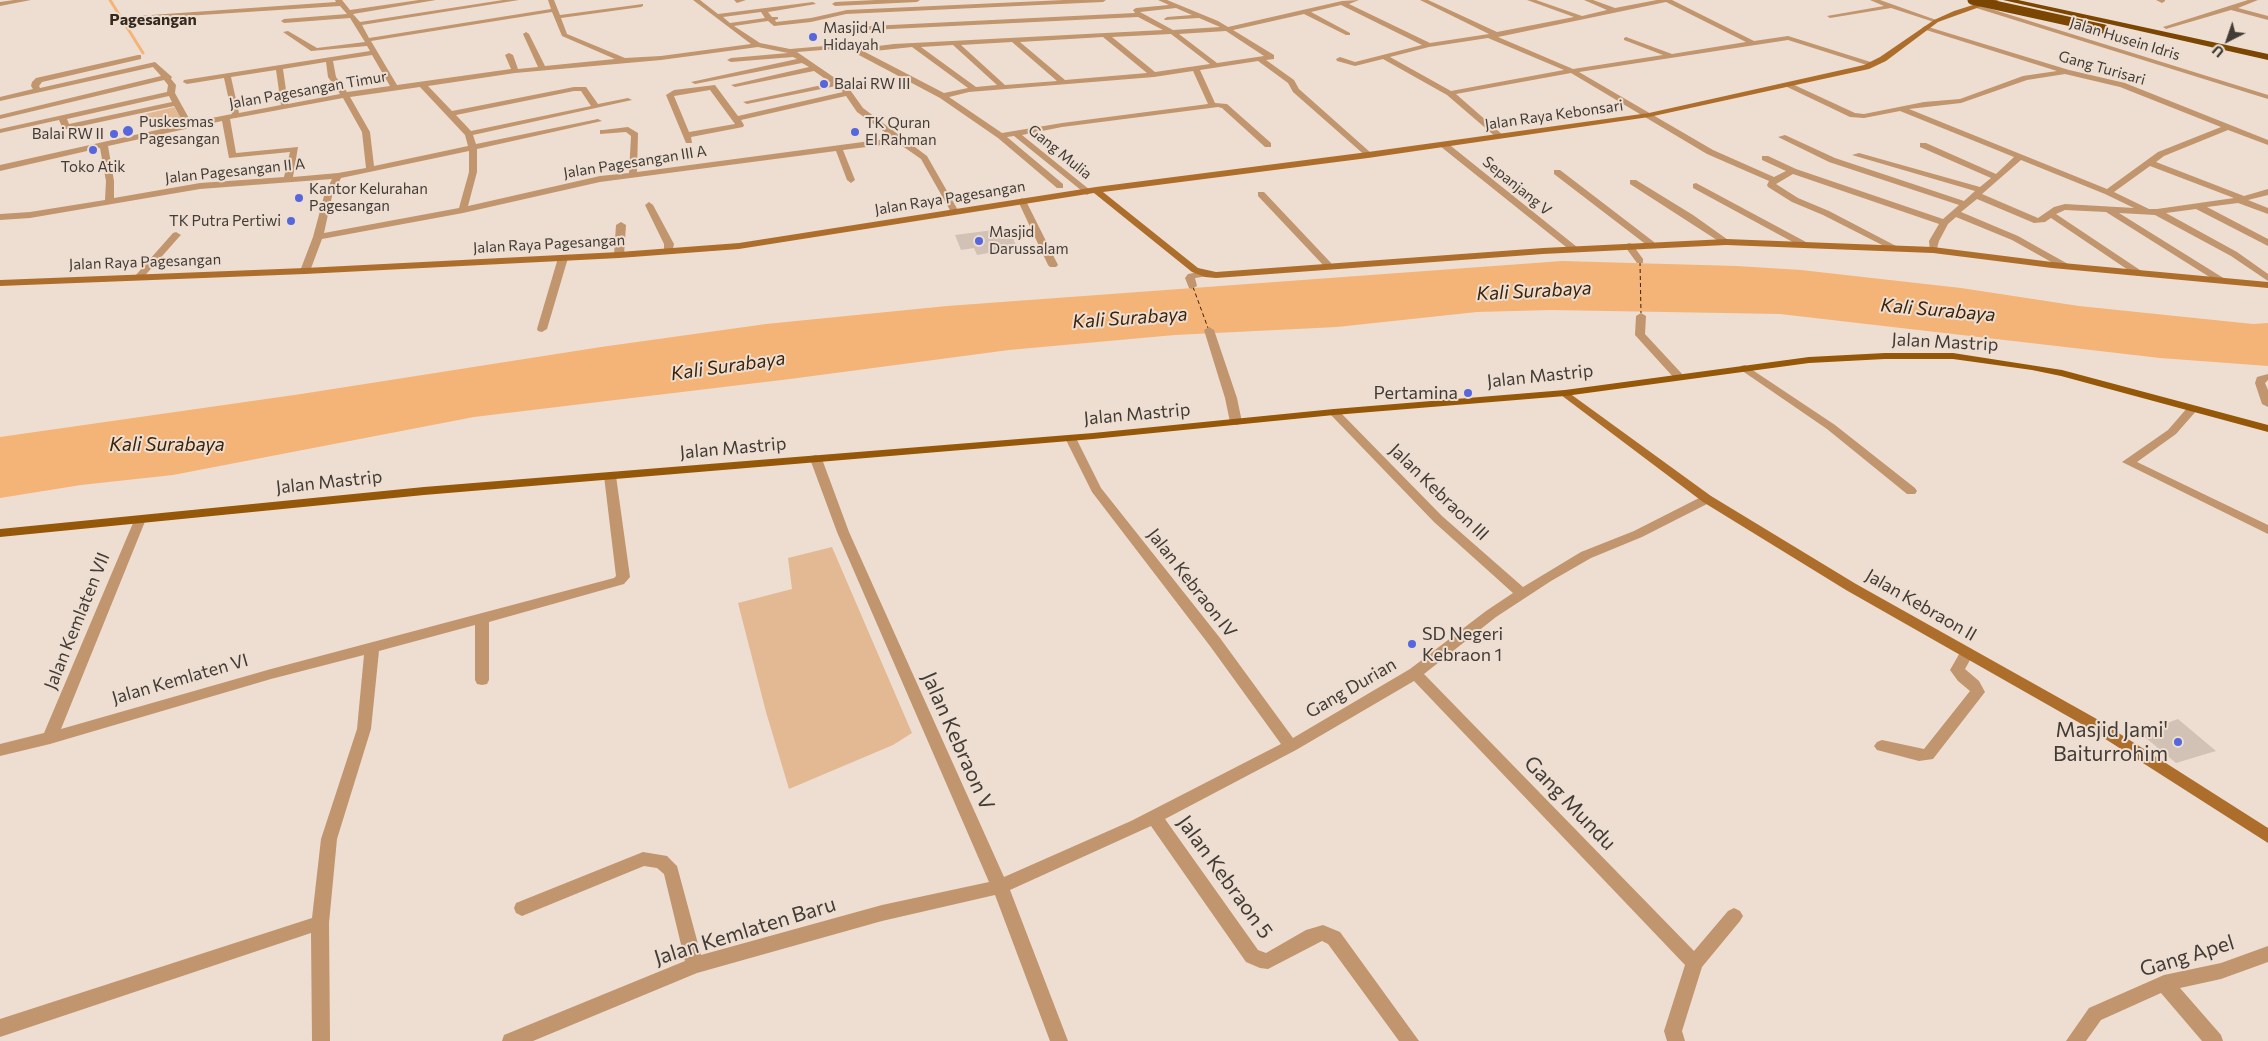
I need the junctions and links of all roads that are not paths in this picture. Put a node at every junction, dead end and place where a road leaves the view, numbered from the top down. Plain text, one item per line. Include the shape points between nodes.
1 (28, 0) edge
2 (432, 0) edge
3 (516, 0) edge
4 (551, 0) edge
5 (696, 0) edge
6 (776, 0) edge
7 (828, 0) edge
8 (917, 0) edge
9 (1103, 0) edge
10 (1161, 0) edge
11 (1356, 0) edge
12 (1423, 0) edge
13 (1530, 0) edge
14 (1587, 0) edge
15 (1668, 0) edge
16 (1874, 0) edge
17 (1996, 0) edge
18 (2007, 0) edge
19 (2255, 0) edge
20 (340, 2) edge
21 (1342, 3) junction
22 (1974, 3) edge
23 (0, 4) edge
24 (813, 4) dead end
25 (835, 4) junction
26 (641, 5) dead end
27 (1890, 6) junction
28 (1179, 7) junction
29 (781, 8) junction
30 (2231, 8) junction
31 (763, 10) junction
32 (1614, 10) junction
33 (847, 12) junction
34 (1068, 12) dead end
35 (1306, 12) junction
36 (812, 13) dead end
37 (352, 14) junction
38 (556, 14) junction
39 (1139, 15) junction
40 (718, 16) junction
41 (1201, 16) junction
42 (1830, 16) dead end
43 (140, 17) dead end
44 (1584, 18) junction
45 (2268, 18) edge
46 (770, 19) junction
47 (1167, 19) dead end
48 (284, 21) dead end
49 (1936, 21) junction
50 (862, 22) junction
51 (358, 24) junction
52 (729, 25) junction
53 (2166, 27) dead end
54 (870, 28) junction
55 (1925, 28) junction
56 (1228, 29) junction
57 (286, 32) dead end
58 (1174, 33) junction
59 (526, 34) dead end
60 (878, 34) dead end
61 (1348, 34) dead end
62 (1493, 35) junction
63 (1106, 36) junction
64 (1626, 39) dead end
65 (886, 40) dead end
66 (1014, 40) junction
67 (792, 41) dead end
68 (368, 42) junction
69 (1753, 42) junction
70 (955, 43) junction
71 (914, 45) junction
72 (1429, 45) junction
73 (762, 46) junction
74 (894, 46) junction
75 (859, 49) junction
76 (375, 52) junction
77 (792, 53) junction
78 (509, 55) dead end
79 (1383, 56) junction
80 (1672, 56) junction
81 (138, 57) dead end
82 (2268, 58) edge
83 (329, 59) junction
84 (1260, 59) junction
85 (1340, 59) dead end
86 (624, 60) junction
87 (731, 60) dead end
88 (804, 60) junction
89 (1873, 64) junction
90 (2268, 65) edge
91 (1217, 66) junction
92 (279, 67) junction
93 (542, 68) junction
94 (817, 68) junction
95 (1196, 69) junction
96 (1572, 71) junction
97 (515, 72) junction
98 (2066, 72) junction
99 (1154, 75) junction
100 (227, 76) junction
101 (187, 82) dead end
102 (1063, 82) junction
103 (422, 84) junction
104 (683, 84) dead end
105 (837, 84) junction
106 (1787, 84) junction
107 (170, 85) junction
108 (735, 85) dead end
109 (395, 88) junction
110 (1004, 88) junction
111 (38, 90) junction
112 (975, 90) junction
113 (848, 92) junction
114 (1450, 93) junction
115 (346, 95) junction
116 (943, 96) junction
117 (2268, 96) edge
118 (0, 99) edge
119 (628, 100) dead end
120 (747, 102) dead end
121 (178, 103) junction
122 (1212, 105) junction
123 (285, 107) junction
124 (596, 107) junction
125 (1901, 108) junction
126 (449, 114) junction
127 (1649, 115) junction
128 (236, 116) junction
129 (0, 117) edge
130 (62, 117) junction
131 (226, 118) junction
132 (736, 118) junction
133 (598, 121) dead end
134 (189, 125) junction
135 (2229, 127) junction
136 (0, 131) edge
137 (603, 132) dead end
138 (469, 134) junction
139 (1016, 134) junction
140 (1001, 136) junction
141 (1500, 136) junction
142 (1782, 137) dead end
143 (900, 140) junction
144 (2268, 143) edge
145 (104, 144) junction
146 (1443, 144) junction
147 (1268, 145) dead end
148 (1924, 146) dead end
149 (472, 148) junction
150 (840, 148) junction
151 (1368, 155) junction
152 (1856, 155) dead end
153 (2020, 157) junction
154 (1765, 158) dead end
155 (2149, 162) junction
156 (0, 168) edge
157 (370, 170) junction
158 (1793, 171) junction
159 (1557, 172) dead end
160 (633, 174) junction
161 (338, 176) junction
162 (1996, 177) junction
163 (288, 179) junction
164 (851, 180) dead end
165 (1774, 180) junction
166 (1633, 182) dead end
167 (1060, 186) dead end
168 (1696, 186) dead end
169 (1092, 191) junction
170 (2108, 192) junction
171 (2268, 192) edge
172 (1978, 193) junction
173 (1261, 194) dead end
174 (2240, 199) junction
175 (109, 201) junction
176 (1022, 201) junction
177 (1965, 204) junction
178 (650, 205) dead end
179 (2197, 206) junction
180 (463, 210) junction
181 (2109, 211) junction
182 (2268, 211) edge
183 (955, 212) junction
184 (2152, 212) junction
185 (1955, 213) junction
186 (2051, 214) junction
187 (0, 217) edge
188 (1944, 223) junction
189 (622, 226) dead end
190 (176, 235) dead end
191 (318, 237) junction
192 (1726, 242) junction
193 (2268, 243) edge
194 (1651, 244) junction
195 (1803, 244) junction
196 (1629, 246) junction
197 (1893, 247) junction
198 (1574, 249) junction
199 (1933, 250) junction
200 (669, 251) junction
201 (619, 255) junction
202 (563, 258) junction
203 (1640, 261) dead end
204 (1053, 265) dead end
205 (1328, 265) junction
206 (2065, 266) junction
207 (305, 271) junction
208 (1205, 274) junction
209 (2140, 274) junction
210 (138, 278) junction
211 (2268, 278) edge
212 (2222, 281) junction
213 (0, 283) edge
214 (2268, 285) edge
215 (1192, 286) dead end
216 (1641, 316) dead end
217 (542, 329) dead end
218 (1209, 330) dead end
219 (1745, 368) junction
220 (1679, 377) junction
221 (2268, 377) edge
222 (1565, 393) junction
223 (2268, 404) edge
224 (2192, 409) junction
225 (1334, 412) junction
226 (1236, 422) junction
227 (2268, 429) edge
228 (1071, 438) junction
229 (816, 459) junction
230 (610, 476) junction
231 (1911, 490) dead end
232 (1707, 499) junction
233 (140, 519) junction
234 (2268, 530) edge
235 (0, 532) edge
236 (1522, 593) junction
237 (482, 618) junction
238 (372, 647) junction
239 (1967, 653) junction
240 (1415, 673) junction
241 (482, 680) dead end
242 (50, 738) junction
243 (1291, 746) junction
244 (1882, 746) dead end
245 (0, 750) edge
246 (1154, 817) junction
247 (2268, 836) edge
248 (1000, 887) junction
249 (522, 908) dead end
250 (1734, 916) dead end
251 (320, 923) junction
252 (2268, 954) edge
253 (1694, 963) junction
254 (695, 966) junction
255 (2164, 983) junction
256 (0, 1028) edge
257 (321, 1041) edge
258 (512, 1041) edge
259 (1060, 1041) edge
260 (1410, 1041) edge
261 (1676, 1041) edge
262 (2075, 1041) edge
263 (2214, 1041) edge

1 - 23 street
2 - 37 street
3 - 51 street
4 - 38 street
5 - 40 street
6 - 29 street
7 - 25 street
8 - 25 street
9 - 33 street
10 - 28 street
11 - 21 street
12 - 62 street
13 - 44 street
14 - 32 street
15 - 32 street
15 - 69 street
16 - 27 street
17 - 22 main road, Jalan Raya Kebonsari
18 - 82 highway
19 - 30 street
20 - 37 street
20 - 43 street
21 - 35 street
21 - 72 street
22 - 49 main road, Jalan Raya Kebonsari
22 - 90 highway, bridge
22 - 117 street, Jalan Husein Idris
24 - 29 street
25 - 33 street
26 - 38 street
27 - 42 street
27 - 49 street
28 - 39 street via 1136,10
28 - 41 street
29 - 31 street
30 - 45 street
30 - 53 street
31 - 40 street
31 - 46 street
32 - 44 street
33 - 46 street via 786,26 772,24
33 - 50 street
34 - 50 street
35 - 56 street
35 - 61 street
36 - 46 street
37 - 48 street
37 - 51 street
38 - 68 street
38 - 86 street via 564,35
39 - 54 street
39 - 58 street
40 - 52 street
41 - 47 street
41 - 56 street
44 - 62 street
46 - 52 street
49 - 55 main road, Jalan Raya Kebonsari
50 - 54 street
51 - 68 street
52 - 73 street
54 - 60 street
55 - 89 main road, Jalan Raya Kebonsari
55 - 98 street, Gang Turisari
56 - 58 street
56 - 84 street via 1271,57
57 - 68 street via 316,50
58 - 63 street
58 - 91 street
59 - 93 street
62 - 72 street
62 - 96 street
63 - 66 street
63 - 99 street
64 - 80 street
65 - 74 street
66 - 70 street
66 - 102 street
67 - 73 street, Jalan Pagesangan Timur
68 - 76 street
69 - 80 street
69 - 89 street via 1792,38
70 - 71 street
70 - 110 street
71 - 74 street
71 - 112 street
72 - 79 street
73 - 77 street
73 - 86 street, Jalan Pagesangan Timur
74 - 75 street
75 - 77 street
75 - 116 street
76 - 83 street
76 - 109 street
77 - 87 street
77 - 88 street
78 - 97 street
79 - 85 street via 1353,64
79 - 114 street
80 - 96 street
81 - 111 street via 39,80 35,86
83 - 92 street
83 - 115 street via 332,77
84 - 91 street
84 - 151 street via 1291,82
86 - 93 street, Jalan Pagesangan Timur
88 - 94 street
88 - 104 street
89 - 106 main road, Jalan Raya Kebonsari
91 - 95 street
92 - 100 street
92 - 123 street
93 - 97 street, Jalan Pagesangan Timur
94 - 105 street
94 - 108 street
95 - 99 street
95 - 122 street
96 - 114 street
96 - 127 street
97 - 103 street, Jalan Pagesangan Timur
98 - 125 street via 2026,78 1961,101
98 - 135 street, Gang Turisari via 2126,87
99 - 102 street
100 - 101 street
100 - 128 street
102 - 110 street
103 - 109 street, Jalan Pagesangan Timur
103 - 126 street
105 - 113 street
105 - 120 street
106 - 125 street via 1853,115 1864,116
106 - 127 main road, Jalan Raya Kebonsari
107 - 111 street via 152,64
107 - 121 street
107 - 129 street
107 - 130 street
109 - 115 street, Jalan Pagesangan Timur
110 - 112 street
111 - 118 street
112 - 116 street
113 - 132 street
113 - 143 street via 860,110
114 - 141 street
115 - 123 street, Jalan Pagesangan Timur
115 - 157 street via 366,132
116 - 140 street
119 - 124 street
121 - 130 street via 68,128
121 - 134 street
122 - 139 street
122 - 147 street via 1224,106
123 - 128 street, Jalan Pagesangan Timur
124 - 126 street via 583,89 574,89
124 - 138 street
125 - 153 street
126 - 138 street
127 - 141 main road, Jalan Raya Kebonsari
127 - 165 street via 1710,152
128 - 131 street, Jalan Pagesangan Timur
130 - 136 street
131 - 134 street, Jalan Pagesangan Timur
131 - 163 street via 232,156 295,149
132 - 132 street via 712,87 670,95 689,138 739,126
133 - 149 street, Jalan Pagesangan II A
134 - 145 street, Jalan Pagesangan Timur
135 - 144 street, Gang Turisari
135 - 155 street via 2161,154
137 - 160 street via 628,128 634,135
138 - 149 street
139 - 140 street
139 - 169 street, Gang Mulia
140 - 167 street
141 - 146 main road, Jalan Raya Kebonsari
142 - 177 street via 1832,160
143 - 150 street, Jalan Pagesangan III A
143 - 183 street via 924,158
145 - 156 street, Jalan Pagesangan Timur
145 - 175 street via 110,180
146 - 151 main road, Jalan Raya Kebonsari
146 - 198 street, Sepanjang V
148 - 162 street
149 - 157 street, Jalan Pagesangan II A
149 - 180 street via 474,172
150 - 160 street, Jalan Pagesangan III A
150 - 164 street
151 - 169 main road, Jalan Raya Kebonsari
152 - 172 street
153 - 162 street
153 - 170 street
154 - 158 street
155 - 170 street
155 - 174 street
157 - 161 street, Jalan Pagesangan II A
158 - 165 street
158 - 188 street
159 - 194 street
160 - 180 street, Jalan Pagesangan III A via 592,180
161 - 163 street, Jalan Pagesangan II A
161 - 191 street via 328,196
162 - 172 street
163 - 175 street, Jalan Pagesangan II A via 200,186
165 - 197 street via 1771,185 1783,193
166 - 192 street
168 - 195 street
169 - 176 main road, Jalan Raya Pagesangan
169 - 208 main road via 1194,270
170 - 184 street
171 - 174 street
172 - 177 street
172 - 186 street via 2037,221
173 - 205 street
174 - 179 street
174 - 182 street
175 - 187 street, Jalan Pagesangan II A
176 - 183 main road, Jalan Raya Pagesangan
176 - 204 street
177 - 185 street
178 - 200 street via 669,244
179 - 184 street
179 - 193 street
180 - 191 street, Jalan Pagesangan III A
181 - 184 street
181 - 186 street via 2065,208
181 - 212 street
183 - 200 main road, Jalan Raya Pagesangan via 739,246
184 - 211 street via 2234,254
185 - 188 street
185 - 206 street via 2007,234
186 - 209 street
188 - 199 street
189 - 201 street
190 - 210 street
191 - 207 street
192 - 194 main road
192 - 195 main road
194 - 196 main road
195 - 197 main road
196 - 198 main road
196 - 203 street
197 - 199 main road
198 - 205 main road
199 - 206 main road
200 - 201 main road, Jalan Raya Pagesangan
201 - 202 main road, Jalan Raya Pagesangan
202 - 207 main road, Jalan Raya Pagesangan
202 - 217 street
205 - 208 main road
206 - 209 main road
207 - 210 main road, Jalan Raya Pagesangan
208 - 215 street via 1191,276
209 - 212 main road
210 - 213 main road, Jalan Raya Pagesangan
212 - 214 main road
216 - 220 street via 1640,335
218 - 226 street
219 - 220 main road, Jalan Mastrip
219 - 224 main road, Jalan Mastrip via 1810,360 1954,356 2062,373
219 - 231 street via 1831,427
220 - 222 main road, Jalan Mastrip
221 - 223 street via 2260,382
222 - 225 main road, Jalan Mastrip
222 - 232 main road, Jalan Kebraon II
224 - 227 main road, Jalan Mastrip
224 - 234 street via 2172,432 2128,462
225 - 226 main road, Jalan Mastrip
225 - 236 street, Jalan Kebraon III via 1438,519
226 - 228 main road, Jalan Mastrip
228 - 229 main road, Jalan Mastrip
228 - 243 street, Jalan Kebraon IV via 1096,489
229 - 230 main road, Jalan Mastrip
229 - 248 street, Jalan Kebraon V via 843,532
230 - 233 main road, Jalan Mastrip
230 - 237 street, Jalan Kemlaten VI via 623,577 591,590
232 - 236 street, Gang Durian via 1638,534 1586,555
232 - 239 main road, Jalan Kebraon II
233 - 235 main road, Jalan Mastrip
233 - 242 street, Jalan Kemlaten VII
236 - 240 street, Gang Durian
237 - 238 street, Jalan Kemlaten VI
237 - 241 street
238 - 242 street, Jalan Kemlaten VI
238 - 251 street via 364,729 329,839
239 - 244 street via 1957,670 1974,684 1978,692 1928,755
239 - 247 main road, Jalan Kebraon II via 2090,722
240 - 243 street, Gang Durian
240 - 253 street, Gang Mundu
242 - 245 street, Jalan Kemlaten VI
243 - 246 street, Gang Durian
246 - 248 street, Gang Durian
246 - 260 street, Jalan Kebraon 5 via 1252,956 1268,961 1312,936 1323,933 1334,938
248 - 254 street, Jalan Kemlaten Baru via 882,913
248 - 259 street, Jalan Kebraon V
249 - 254 street via 643,859 661,861 672,871
250 - 253 street
251 - 256 street
251 - 257 street
252 - 255 street, Gang Apel via 2221,971
253 - 261 street via 1673,1031
254 - 258 street, Jalan Kemlaten Baru
255 - 262 street, Gang Apel via 2095,1014
255 - 263 street

